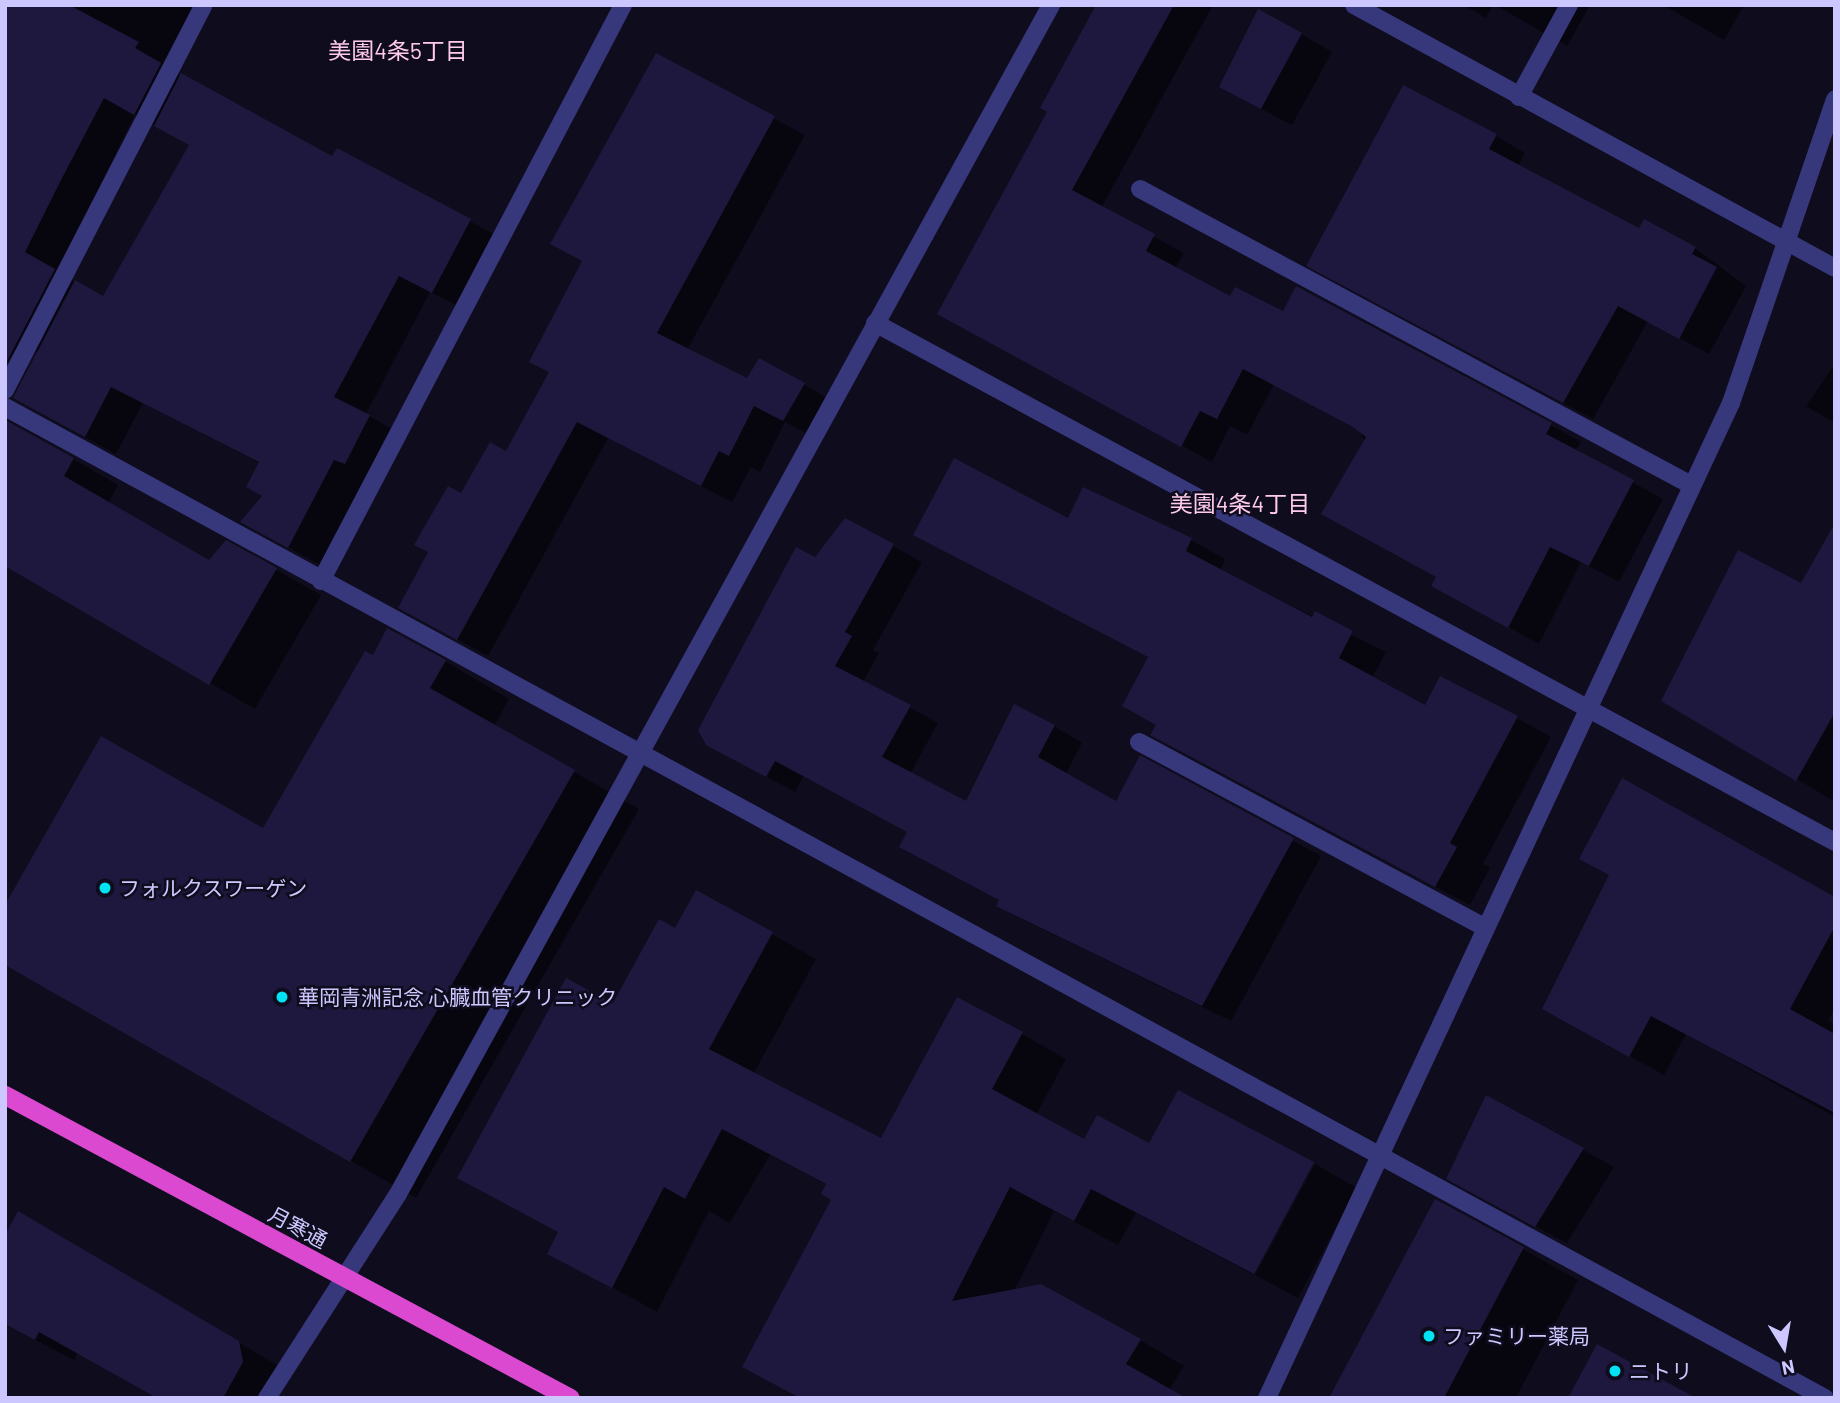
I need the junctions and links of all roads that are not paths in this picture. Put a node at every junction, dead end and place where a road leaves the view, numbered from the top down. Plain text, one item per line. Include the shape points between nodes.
1 (204, 5) edge
2 (623, 5) edge
3 (1051, 5) edge
4 (1354, 5) edge
5 (1569, 5) edge
6 (1518, 97) junction
7 (1835, 99) edge
8 (1140, 189) dead end
9 (1787, 240) junction
10 (1835, 268) edge
11 (875, 323) junction
12 (5, 390) edge
13 (5, 407) edge
14 (1691, 485) junction
15 (321, 580) junction
16 (1585, 708) junction
17 (1139, 742) dead end
18 (638, 754) junction
19 (1835, 842) edge
20 (1484, 927) junction
21 (5, 1095) edge
22 (1379, 1152) junction
23 (342, 1276) junction
24 (267, 1398) edge
25 (570, 1398) edge
26 (1267, 1398) edge
27 (1825, 1398) edge

1 - 12 street
2 - 15 street
3 - 11 street
4 - 6 street
5 - 6 street
6 - 9 street
7 - 9 street
8 - 14 street
9 - 10 street
9 - 14 street via 1731,403
11 - 16 street
11 - 18 street
13 - 15 street
14 - 16 street
15 - 18 street
16 - 19 street
16 - 20 street
17 - 20 street
18 - 22 street
18 - 23 street via 398,1194
20 - 22 street
21 - 23 highway, 月寒通
22 - 26 street
22 - 27 street
23 - 24 street
23 - 25 highway, 月寒通

